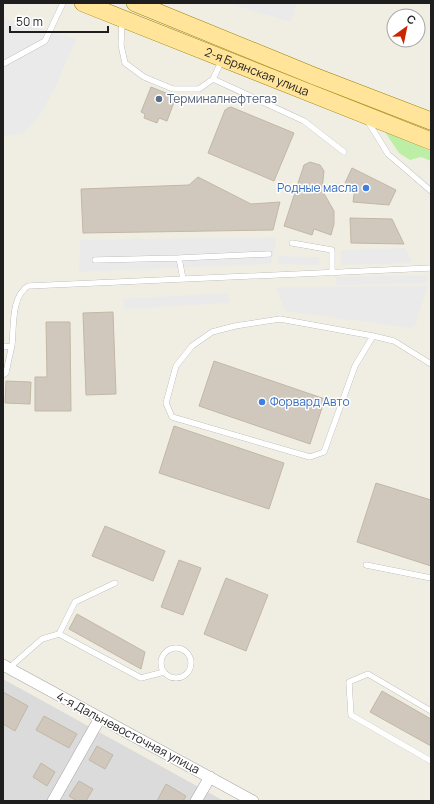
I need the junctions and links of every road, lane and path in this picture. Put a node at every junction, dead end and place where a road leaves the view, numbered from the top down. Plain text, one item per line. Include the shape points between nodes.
1 (63, 3) edge
2 (83, 3) edge
3 (135, 3) edge
4 (122, 19) junction
5 (222, 59) junction
6 (3, 64) edge
7 (213, 78) junction
8 (363, 114) junction
9 (431, 121) edge
10 (431, 142) edge
11 (344, 152) dead end
12 (431, 191) edge
13 (292, 243) dead end
14 (269, 254) dead end
15 (179, 258) junction
16 (95, 260) dead end
17 (431, 268) edge
18 (332, 273) junction
19 (183, 279) junction
20 (373, 336) junction
21 (3, 346) edge
22 (11, 347) junction
23 (431, 364) edge
24 (3, 374) edge
25 (366, 565) dead end
26 (431, 578) edge
27 (115, 583) dead end
28 (59, 634) junction
29 (6, 666) edge
30 (164, 672) junction
31 (431, 711) edge
32 (100, 718) junction
33 (431, 761) edge
34 (210, 777) junction
35 (52, 801) edge
36 (196, 801) edge
37 (253, 801) edge

1 - 6 lane via 45,41
2 - 4 main road, 2-я Брянская улица
3 - 9 main road, 2-я Брянская улица
4 - 5 main road, 2-я Брянская улица
4 - 7 lane via 121,45 125,63 144,77 173,89 198,90
5 - 7 lane
5 - 8 main road, 2-я Брянская улица
7 - 11 lane via 304,121
8 - 10 main road, 2-я Брянская улица
8 - 12 lane via 388,154
13 - 18 lane via 332,250
14 - 15 lane
15 - 16 lane
15 - 19 lane
17 - 18 lane
18 - 19 lane
19 - 22 lane via 28,286 22,290 16,308
20 - 20 lane via 355,366 324,452 310,457 172,417 166,403 176,366 192,346 212,332 280,319
20 - 23 lane via 394,341
21 - 22 lane
22 - 24 lane via 6,373
25 - 26 lane
27 - 28 lane via 75,602
28 - 29 lane via 42,639
28 - 30 lane via 141,678
29 - 32 street, 4-я Дальневосточная улица
30 - 30 lane via 171,677 181,677 185,674 190,662 187,653 178,648 168,650 162,658
31 - 33 lane via 368,674 349,682 351,715
32 - 34 street, 4-я Дальневосточная улица
32 - 35 street
34 - 36 street
34 - 37 street, 4-я Дальневосточная улица

